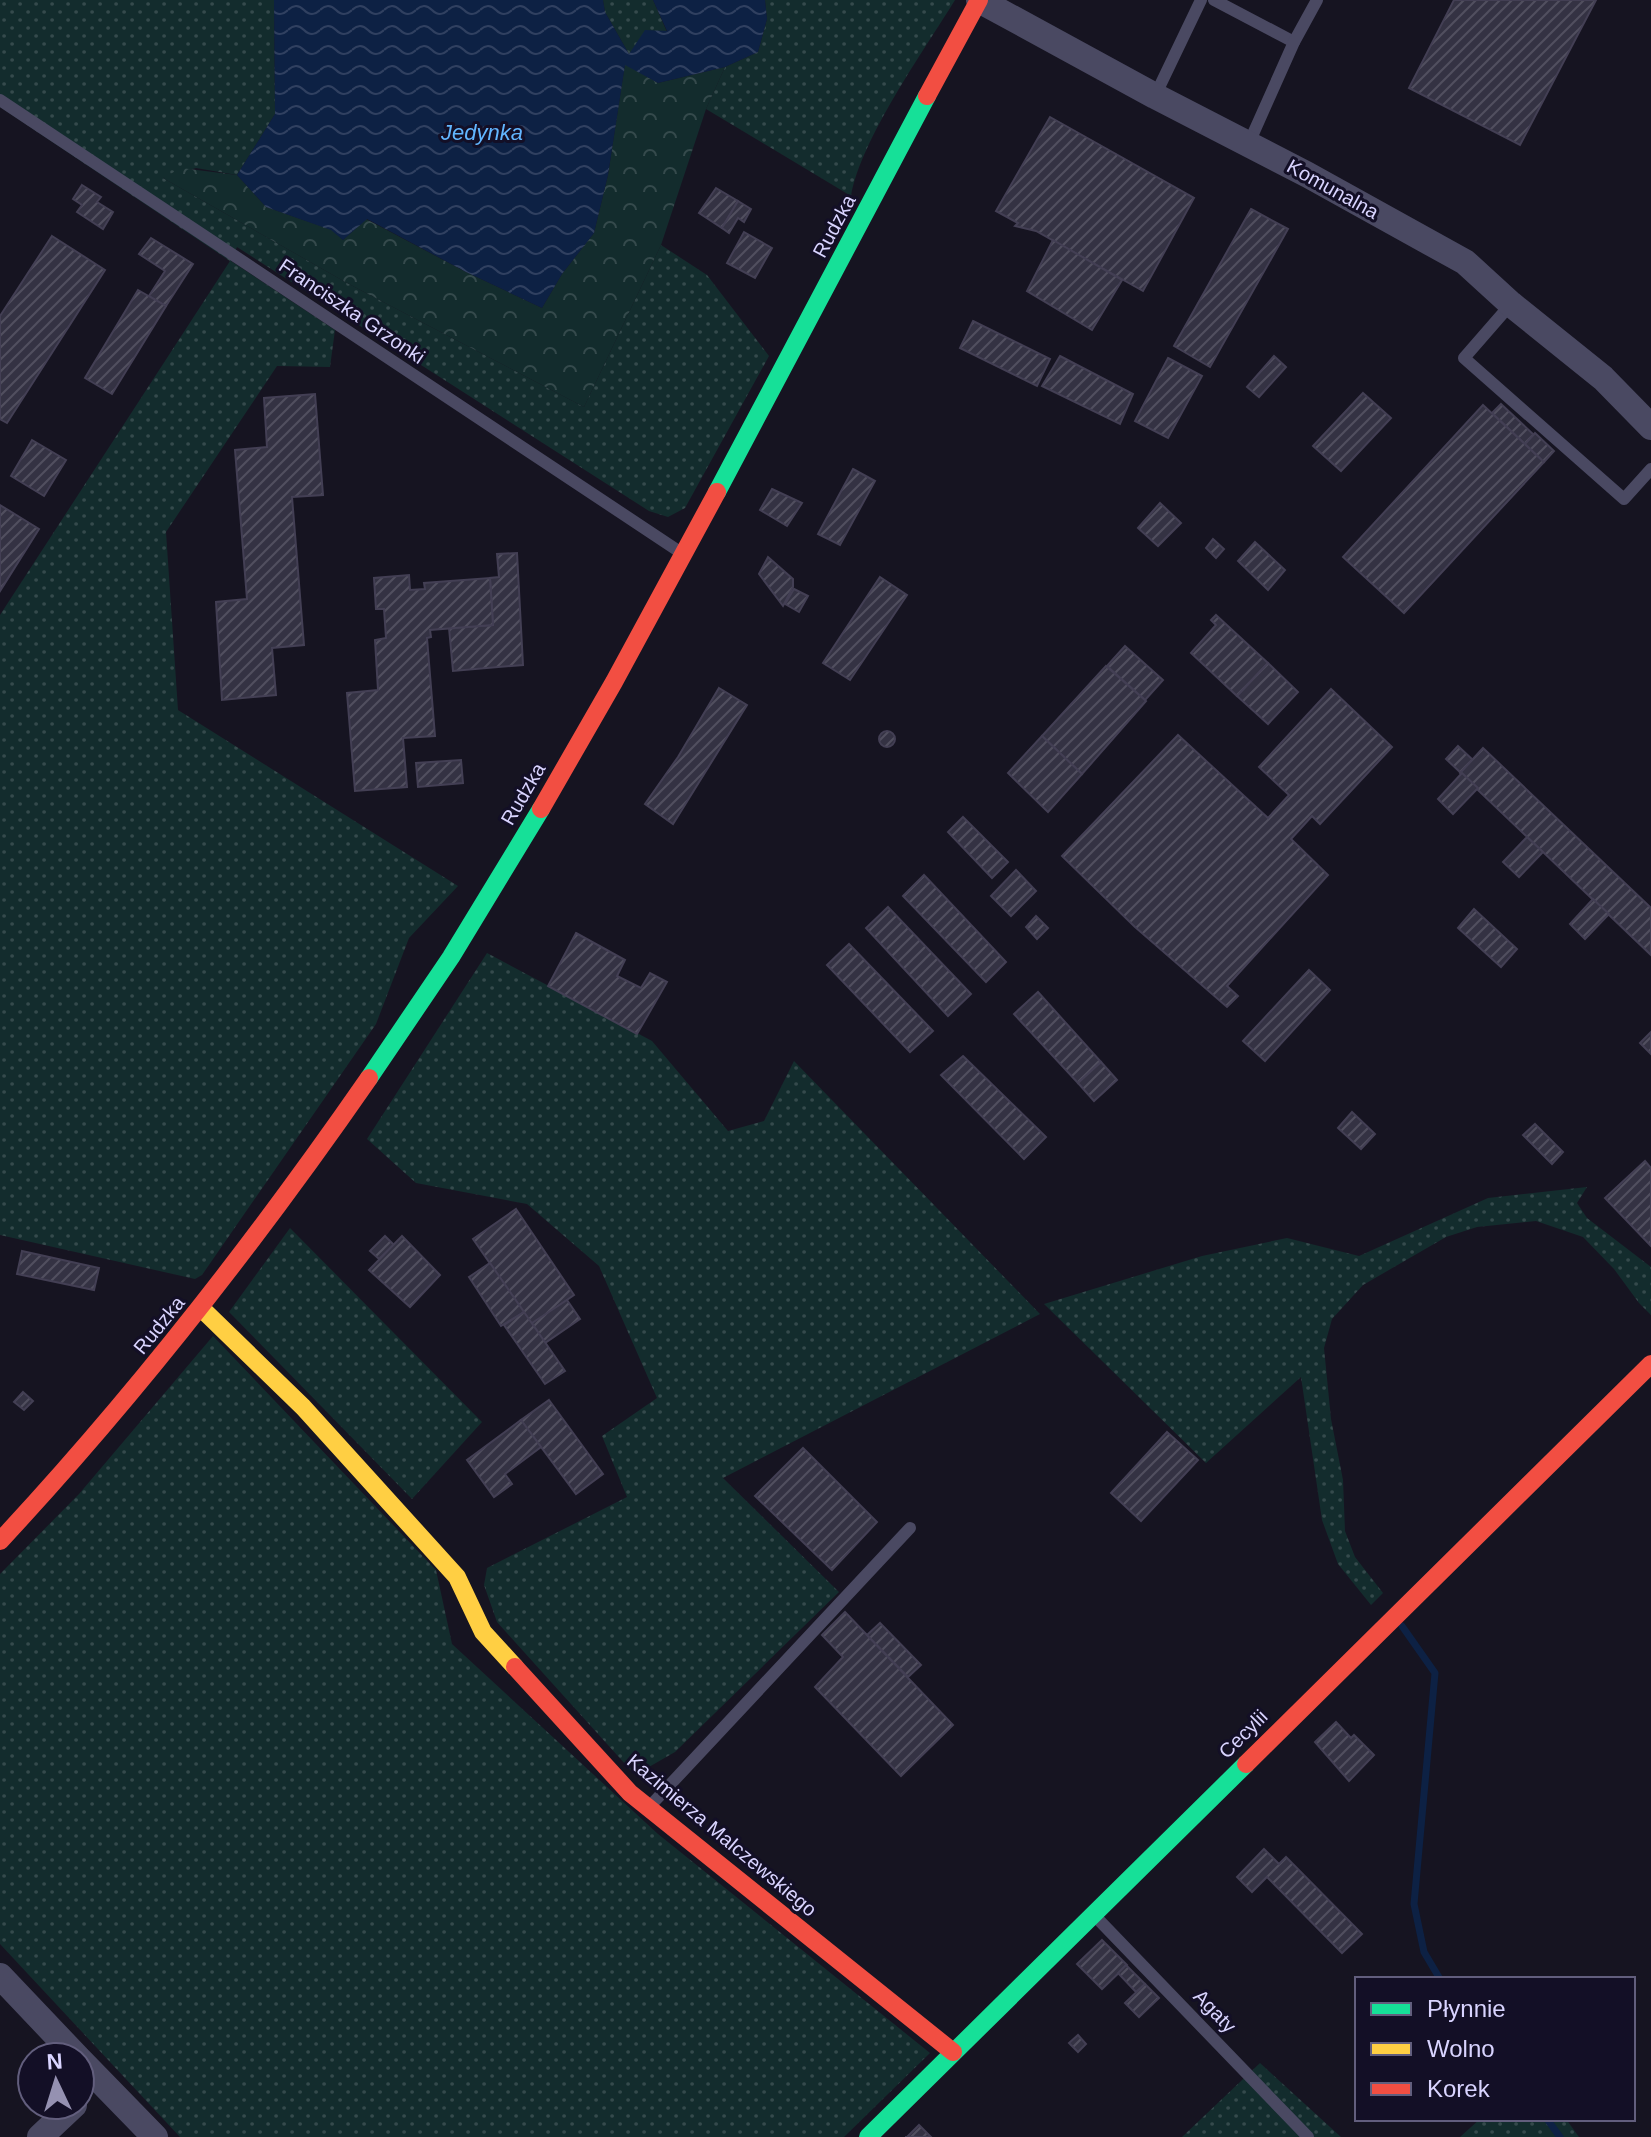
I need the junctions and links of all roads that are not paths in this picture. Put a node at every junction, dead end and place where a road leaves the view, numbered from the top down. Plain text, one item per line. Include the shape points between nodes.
1 (979, 0) edge
2 (1201, 0) edge
3 (1214, 0) edge
4 (1317, 0) edge
5 (1294, 42) junction
6 (1155, 96) junction
7 (0, 100) edge
8 (1249, 143) junction
9 (1511, 304) junction
10 (1651, 427) edge
11 (1651, 469) edge
12 (683, 554) junction
13 (201, 1308) junction
14 (1651, 1364) edge
15 (910, 1528) dead end
16 (0, 1541) edge
17 (649, 1808) junction
18 (1093, 1913) junction
19 (0, 1976) edge
20 (63, 2041) edge
21 (953, 2052) junction
22 (96, 2077) edge
23 (100, 2081) junction
24 (96, 2085) edge
25 (57, 2121) edge
26 (40, 2137) edge
27 (155, 2137) edge
28 (868, 2137) edge
29 (1308, 2137) edge

1 - 6 street, Komunalna
1 - 12 street, Rudzka
2 - 6 lane
3 - 5 lane
4 - 5 lane
5 - 8 lane
6 - 8 street, Komunalna
7 - 12 lane, Franciszka Grzonki
8 - 9 street, Komunalna via 1465,262
9 - 10 street, Komunalna via 1603,378
9 - 11 lane via 1464,358 1624,499
12 - 13 street, Rudzka via 453,953 278,1208
13 - 16 street, Rudzka via 61,1477
13 - 17 street, Kazimierza Malczewskiego via 303,1407 457,1577 483,1632
14 - 18 street, Cecylii
15 - 17 lane
17 - 21 street, Kazimierza Malczewskiego
18 - 21 street, Cecylii
18 - 29 lane, Agaty
19 - 20 street
21 - 28 street, Cecylii
22 - 23 street
23 - 24 street
23 - 27 street
25 - 26 street

